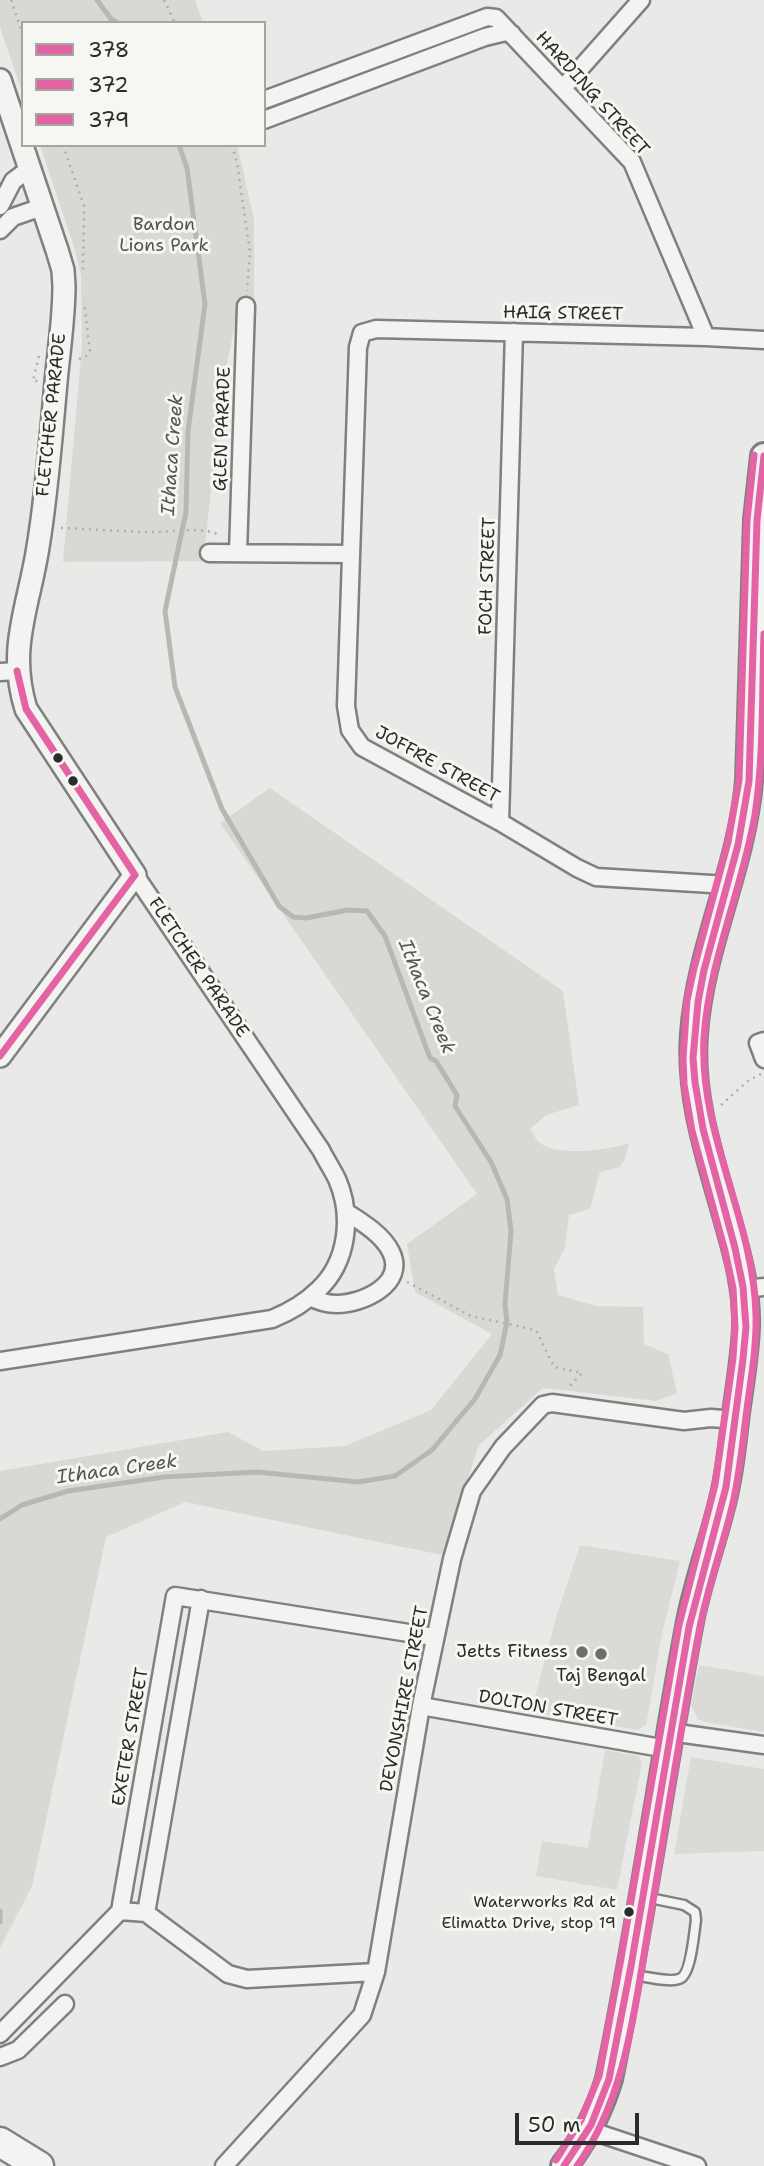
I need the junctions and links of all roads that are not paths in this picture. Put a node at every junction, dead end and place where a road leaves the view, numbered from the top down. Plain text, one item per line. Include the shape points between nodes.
1 (641, 0) edge
2 (512, 34) junction
3 (0, 80) edge
4 (563, 88) junction
5 (266, 99) edge
6 (266, 119) edge
7 (21, 144) edge
8 (22, 147) edge
9 (29, 169) junction
10 (0, 206) edge
11 (42, 207) junction
12 (0, 230) edge
13 (246, 306) road end
14 (514, 332) junction
15 (362, 333) joint
16 (706, 337) junction
17 (764, 340) edge
18 (764, 456) edge
19 (209, 553) dead end
20 (238, 553) junction
21 (351, 554) junction
22 (760, 579) edge
23 (759, 614) edge
24 (9, 671) edge
25 (500, 822) junction
26 (135, 875) junction
27 (728, 885) junction
28 (764, 1041) edge
29 (0, 1056) edge
30 (764, 1059) edge
31 (346, 1212) junction
32 (754, 1288) edge
33 (311, 1297) junction
34 (0, 1361) edge
35 (735, 1420) junction
36 (201, 1599) junction
37 (434, 1637) junction
38 (421, 1706) junction
39 (669, 1741) junction
40 (764, 1745) edge
41 (642, 1896) junction
42 (120, 1911) junction
43 (146, 1913) junction
44 (376, 1972) junction
45 (628, 1974) junction
46 (65, 2004) dead end
47 (0, 2034) edge
48 (0, 2057) edge
49 (589, 2130) junction
50 (0, 2142) edge
51 (39, 2166) edge
52 (224, 2166) edge
53 (564, 2166) edge
54 (697, 2166) edge

1 - 4 street
2 - 4 street, HARDING STREET
2 - 5 street, HARDING STREET via 498,19 487,17
2 - 6 street, HARDING STREET via 485,37
3 - 7 street, FLETCHER PARADE
4 - 16 street, HARDING STREET via 632,162
8 - 9 street, FLETCHER PARADE
9 - 10 street via 13,181
9 - 11 street, FLETCHER PARADE
11 - 12 street via 13,216
11 - 24 street, FLETCHER PARADE via 61,262 64,296 41,527
13 - 20 street, GLEN PARADE
14 - 15 street, HAIG STREET via 376,329
14 - 16 street, HAIG STREET
14 - 25 street, FOCH STREET
15 - 21 street, JOFFRE STREET
16 - 17 street, HAIG STREET
18 - 22 main road via 758,497
19 - 20 street
20 - 21 street
21 - 25 street, JOFFRE STREET via 346,706 350,730 362,747
22 - 23 main road
23 - 27 main road via 747,798
24 - 26 street, FLETCHER PARADE via 26,709
25 - 27 street, JOFFRE STREET via 596,877
26 - 29 street
26 - 31 street, FLETCHER PARADE via 321,1150 338,1181
27 - 32 main road via 700,989 694,1074 701,1122 737,1252
28 - 30 street via 758,1043
31 - 33 street, FLETCHER PARADE via 340,1257 331,1276
31 - 33 street via 385,1243 394,1262 393,1274 384,1287 356,1302 321,1303
32 - 35 main road
33 - 34 street, FLETCHER PARADE via 272,1319
35 - 37 street, DEVONSHIRE STREET via 684,1421 543,1405 503,1447 472,1491
35 - 39 main road via 724,1496 692,1607
36 - 37 street, EXETER STREET
36 - 42 street, EXETER STREET via 175,1595
36 - 43 street
37 - 38 street, DEVONSHIRE STREET
38 - 39 street, DOLTON STREET
38 - 44 street, DEVONSHIRE STREET
39 - 40 street, DOLTON STREET
39 - 41 main road
41 - 45 main road
41 - 45 lane via 691,1908 696,1917 688,1969 673,1980
42 - 43 street
42 - 47 street
43 - 44 street via 228,1974 247,1979
44 - 52 street, DEVONSHIRE STREET via 362,2015
45 - 49 main road via 608,2079
46 - 48 street via 18,2050
49 - 53 main road
49 - 54 street
50 - 51 highway

